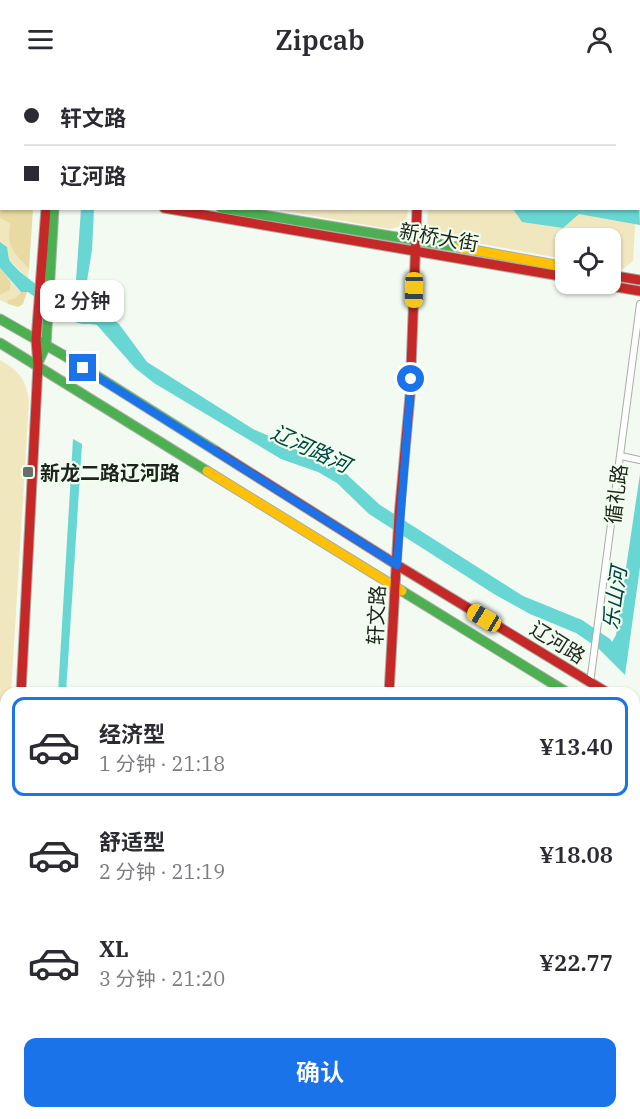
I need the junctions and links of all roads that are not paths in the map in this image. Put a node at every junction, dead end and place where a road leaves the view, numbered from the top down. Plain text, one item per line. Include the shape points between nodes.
1 (46, 210) edge
2 (54, 210) edge
3 (176, 210) edge
4 (233, 210) edge
5 (417, 210) edge
6 (415, 240) junction
7 (415, 251) junction
8 (555, 265) edge
9 (555, 276) edge
10 (621, 277) edge
11 (640, 280) edge
12 (45, 284) junction
13 (621, 288) edge
14 (640, 291) edge
15 (640, 304) edge
16 (43, 309) junction
17 (0, 319) edge
18 (36, 339) junction
19 (0, 343) edge
20 (46, 345) junction
21 (38, 365) junction
22 (621, 456) junction
23 (640, 460) edge
24 (397, 565) junction
25 (395, 587) junction
26 (590, 683) junction
27 (21, 687) edge
28 (389, 687) edge
29 (557, 687) edge
30 (597, 687) edge

1 - 12 street
2 - 12 street
3 - 7 street, 新桥大街
4 - 6 street, 新桥大街
5 - 6 street
6 - 7 street
6 - 8 street, 新桥大街
7 - 9 street, 新桥大街
7 - 24 street, 轩文路 via 410,396
10 - 11 street
12 - 16 street
13 - 14 street
15 - 22 street, 循礼路
16 - 18 street
16 - 20 street
17 - 18 street, 辽河路
18 - 20 street, 辽河路
18 - 21 street
19 - 21 street, 辽河路
20 - 21 street
20 - 24 street, 辽河路
21 - 25 street, 辽河路
21 - 27 street
22 - 23 street
22 - 26 street, 循礼路
24 - 25 street, 轩文路
24 - 26 street, 辽河路
25 - 28 street, 轩文路
25 - 29 street, 辽河路
26 - 30 street, 辽河路

